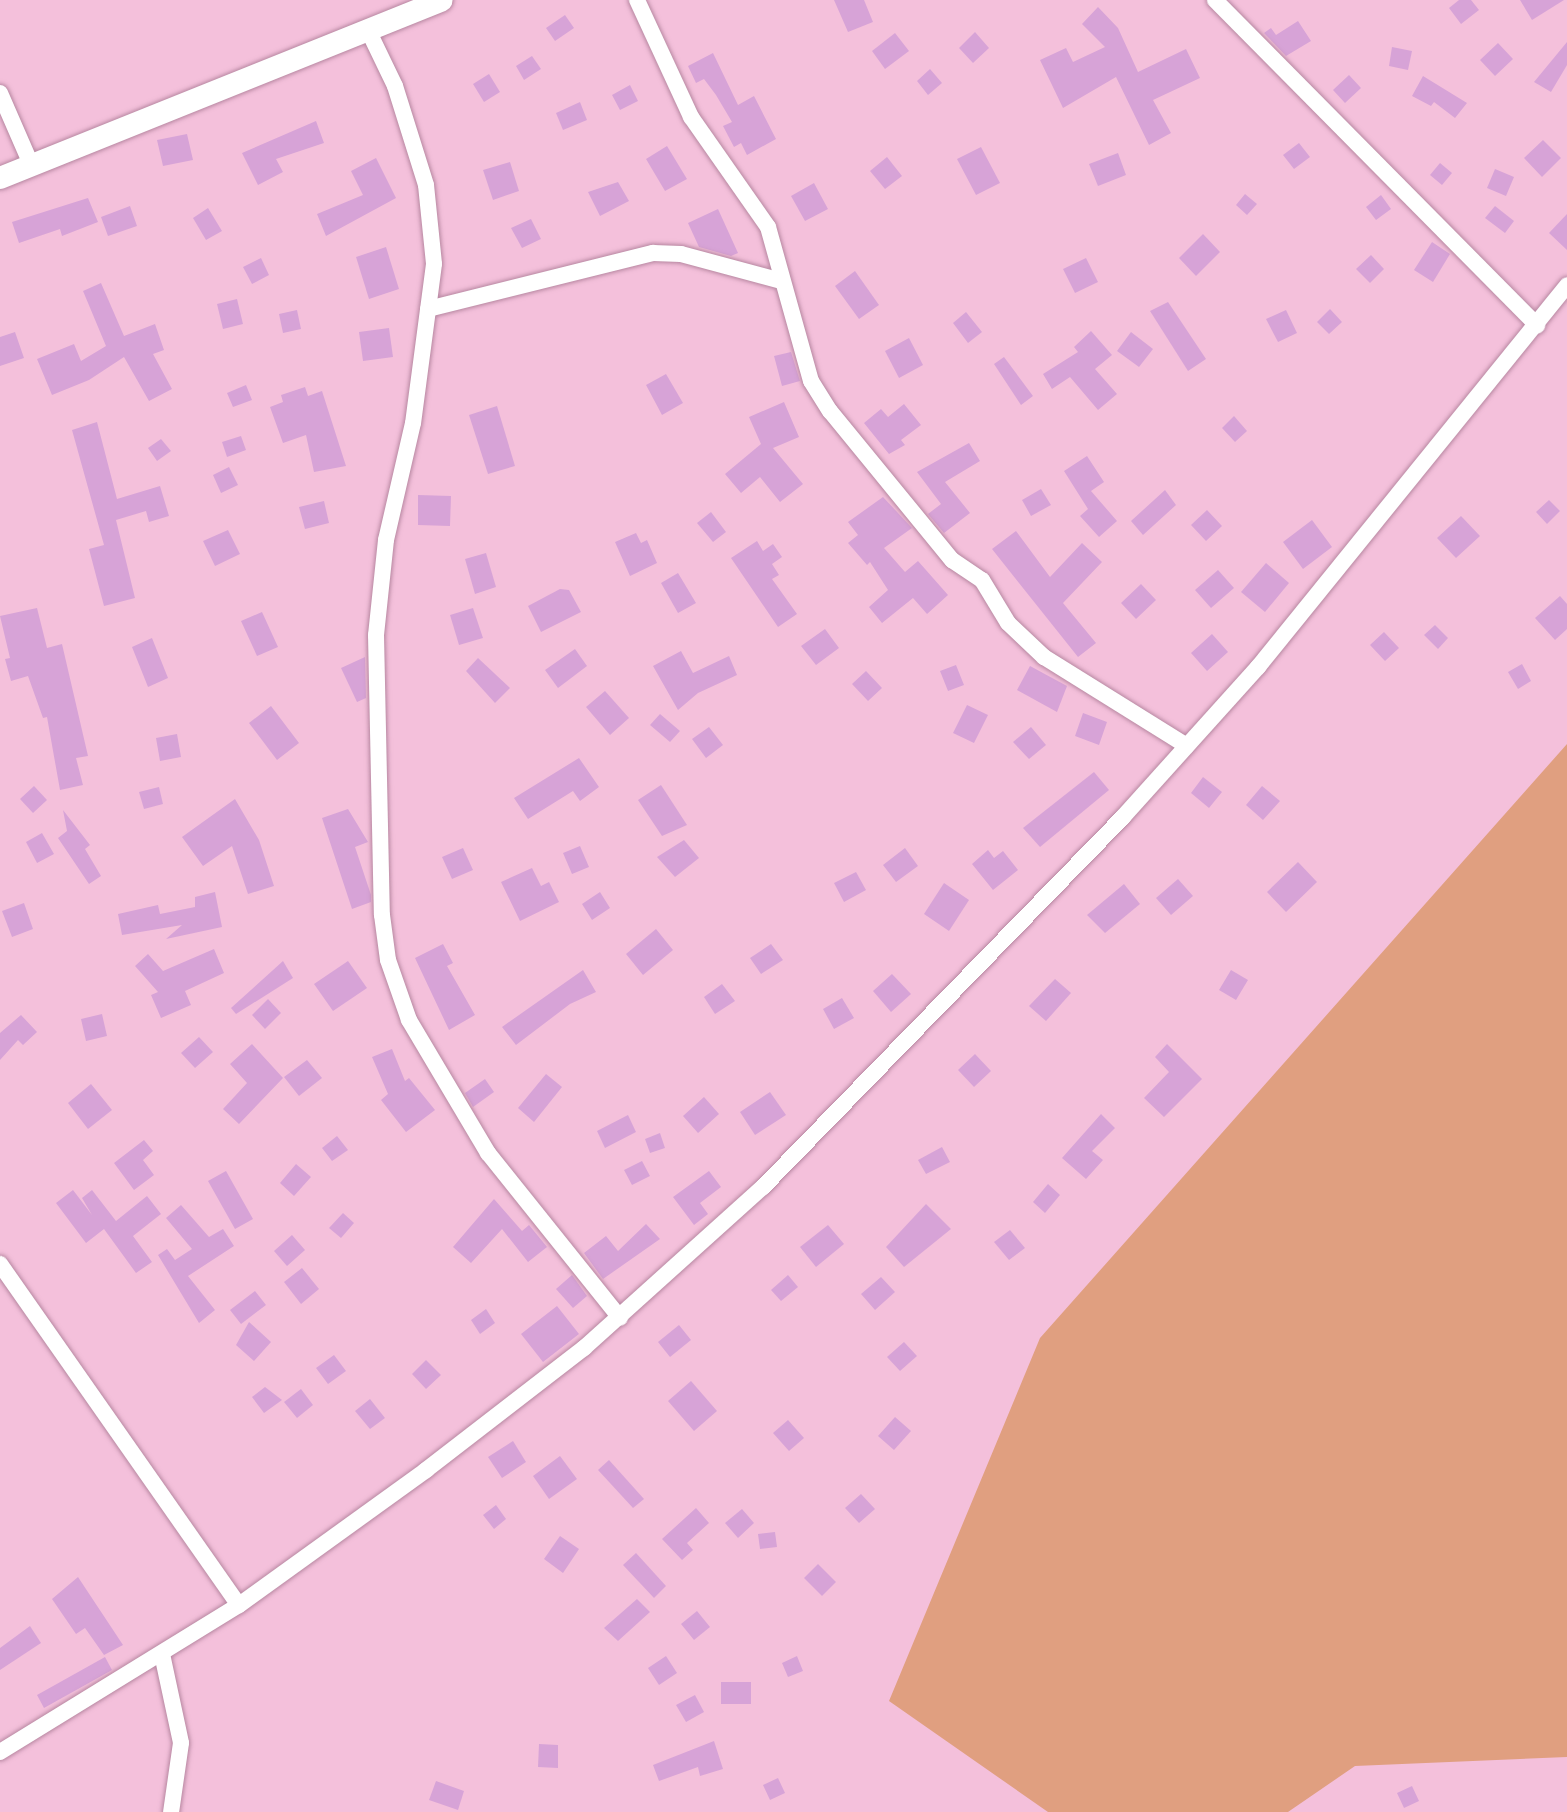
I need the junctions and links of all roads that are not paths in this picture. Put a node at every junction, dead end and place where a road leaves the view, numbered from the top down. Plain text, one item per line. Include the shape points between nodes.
1 (442, 0) edge
2 (637, 0) edge
3 (1215, 0) edge
4 (369, 32) junction
5 (0, 93) edge
6 (30, 162) junction
7 (0, 178) edge
8 (781, 281) junction
9 (1567, 286) edge
10 (428, 309) junction
11 (1537, 325) junction
12 (1187, 746) junction
13 (0, 1264) edge
14 (620, 1318) junction
15 (239, 1605) junction
16 (162, 1654) junction
17 (0, 1752) edge
18 (171, 1812) edge

1 - 4 main road
2 - 8 street via 691,117 768,227
3 - 11 street
4 - 6 main road
4 - 10 street via 395,86 426,185 434,264
5 - 6 street
6 - 7 main road
8 - 10 street via 681,254 653,253
8 - 12 street via 821,399 952,560 982,580 1008,623 1044,657
9 - 11 street
10 - 14 street via 413,423 386,540 376,635 382,915 388,960 409,1020 488,1153
11 - 12 street via 1413,481
12 - 14 street via 763,1187
13 - 15 street
14 - 15 street via 426,1470
15 - 16 street
16 - 17 street
16 - 18 street via 181,1743

